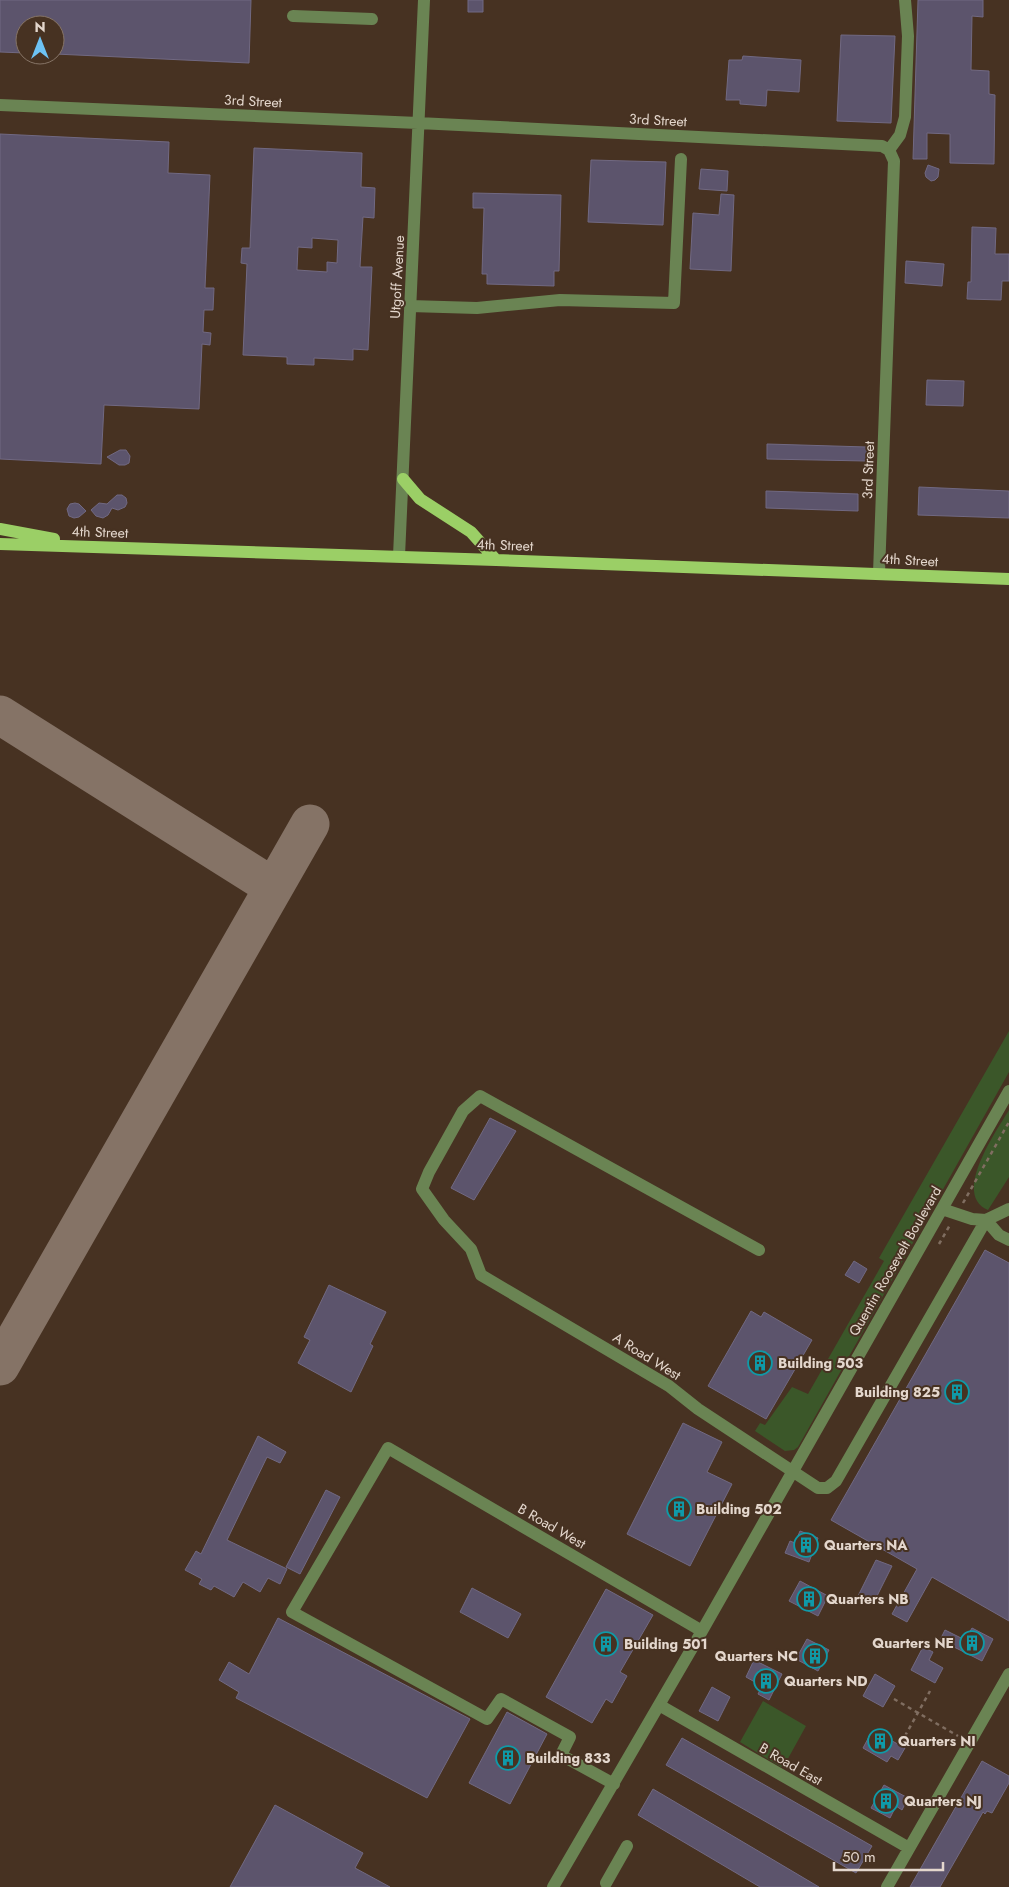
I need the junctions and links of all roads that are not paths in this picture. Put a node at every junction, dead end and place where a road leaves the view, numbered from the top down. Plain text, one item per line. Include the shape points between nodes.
1 (424, 0) edge
2 (905, 0) edge
3 (293, 16) dead end
4 (372, 19) dead end
5 (0, 105) edge
6 (418, 123) junction
7 (889, 150) junction
8 (681, 159) dead end
9 (410, 306) junction
10 (403, 479) junction
11 (0, 529) edge
12 (0, 534) edge
13 (0, 544) edge
14 (90, 546) junction
15 (0, 550) edge
16 (399, 556) junction
17 (496, 560) junction
18 (879, 573) junction
19 (1009, 579) edge
20 (1009, 1092) edge
21 (942, 1209) junction
22 (1009, 1209) edge
23 (986, 1220) junction
24 (1009, 1240) edge
25 (759, 1250) dead end
26 (792, 1473) junction
27 (702, 1630) junction
28 (1009, 1674) edge
29 (659, 1705) junction
30 (614, 1784) junction
31 (626, 1846) dead end
32 (909, 1848) junction
33 (606, 1883) dead end
34 (553, 1887) edge
35 (887, 1887) edge

1 - 6 street, Utgoff Avenue
2 - 7 street via 908,36 905,117 900,135
3 - 4 street
5 - 6 street, 3rd Street
6 - 7 street, 3rd Street via 882,146
6 - 9 street, Utgoff Avenue
7 - 18 street, 3rd Street via 894,161
8 - 9 street via 674,303 560,300 477,308
9 - 10 street, Utgoff Avenue
10 - 16 street, Utgoff Avenue
10 - 17 main road via 420,498 470,532
11 - 14 main road
12 - 14 main road
13 - 14 main road, 4th Street
14 - 15 main road
14 - 16 main road, 4th Street
16 - 17 main road, 4th Street
17 - 18 main road, 4th Street
18 - 19 main road, 4th Street
20 - 21 street, Quentin Roosevelt Boulevard
21 - 23 street
21 - 26 street, Quentin Roosevelt Boulevard
22 - 23 street
23 - 24 street via 999,1235
23 - 26 street, A Road West via 836,1481 827,1488 818,1488
25 - 26 street, A Road West via 480,1096 463,1111 422,1189 444,1220 471,1249 481,1275 669,1386
26 - 27 street, Quentin Roosevelt Boulevard
27 - 29 street, Quentin Roosevelt Boulevard
27 - 30 street, B Road West via 388,1448 292,1612 487,1719 502,1699 570,1737 561,1755
28 - 32 street
29 - 30 street, Quentin Roosevelt Boulevard
29 - 32 street, B Road East
30 - 34 street, Quentin Roosevelt Boulevard
31 - 33 street
32 - 35 street

